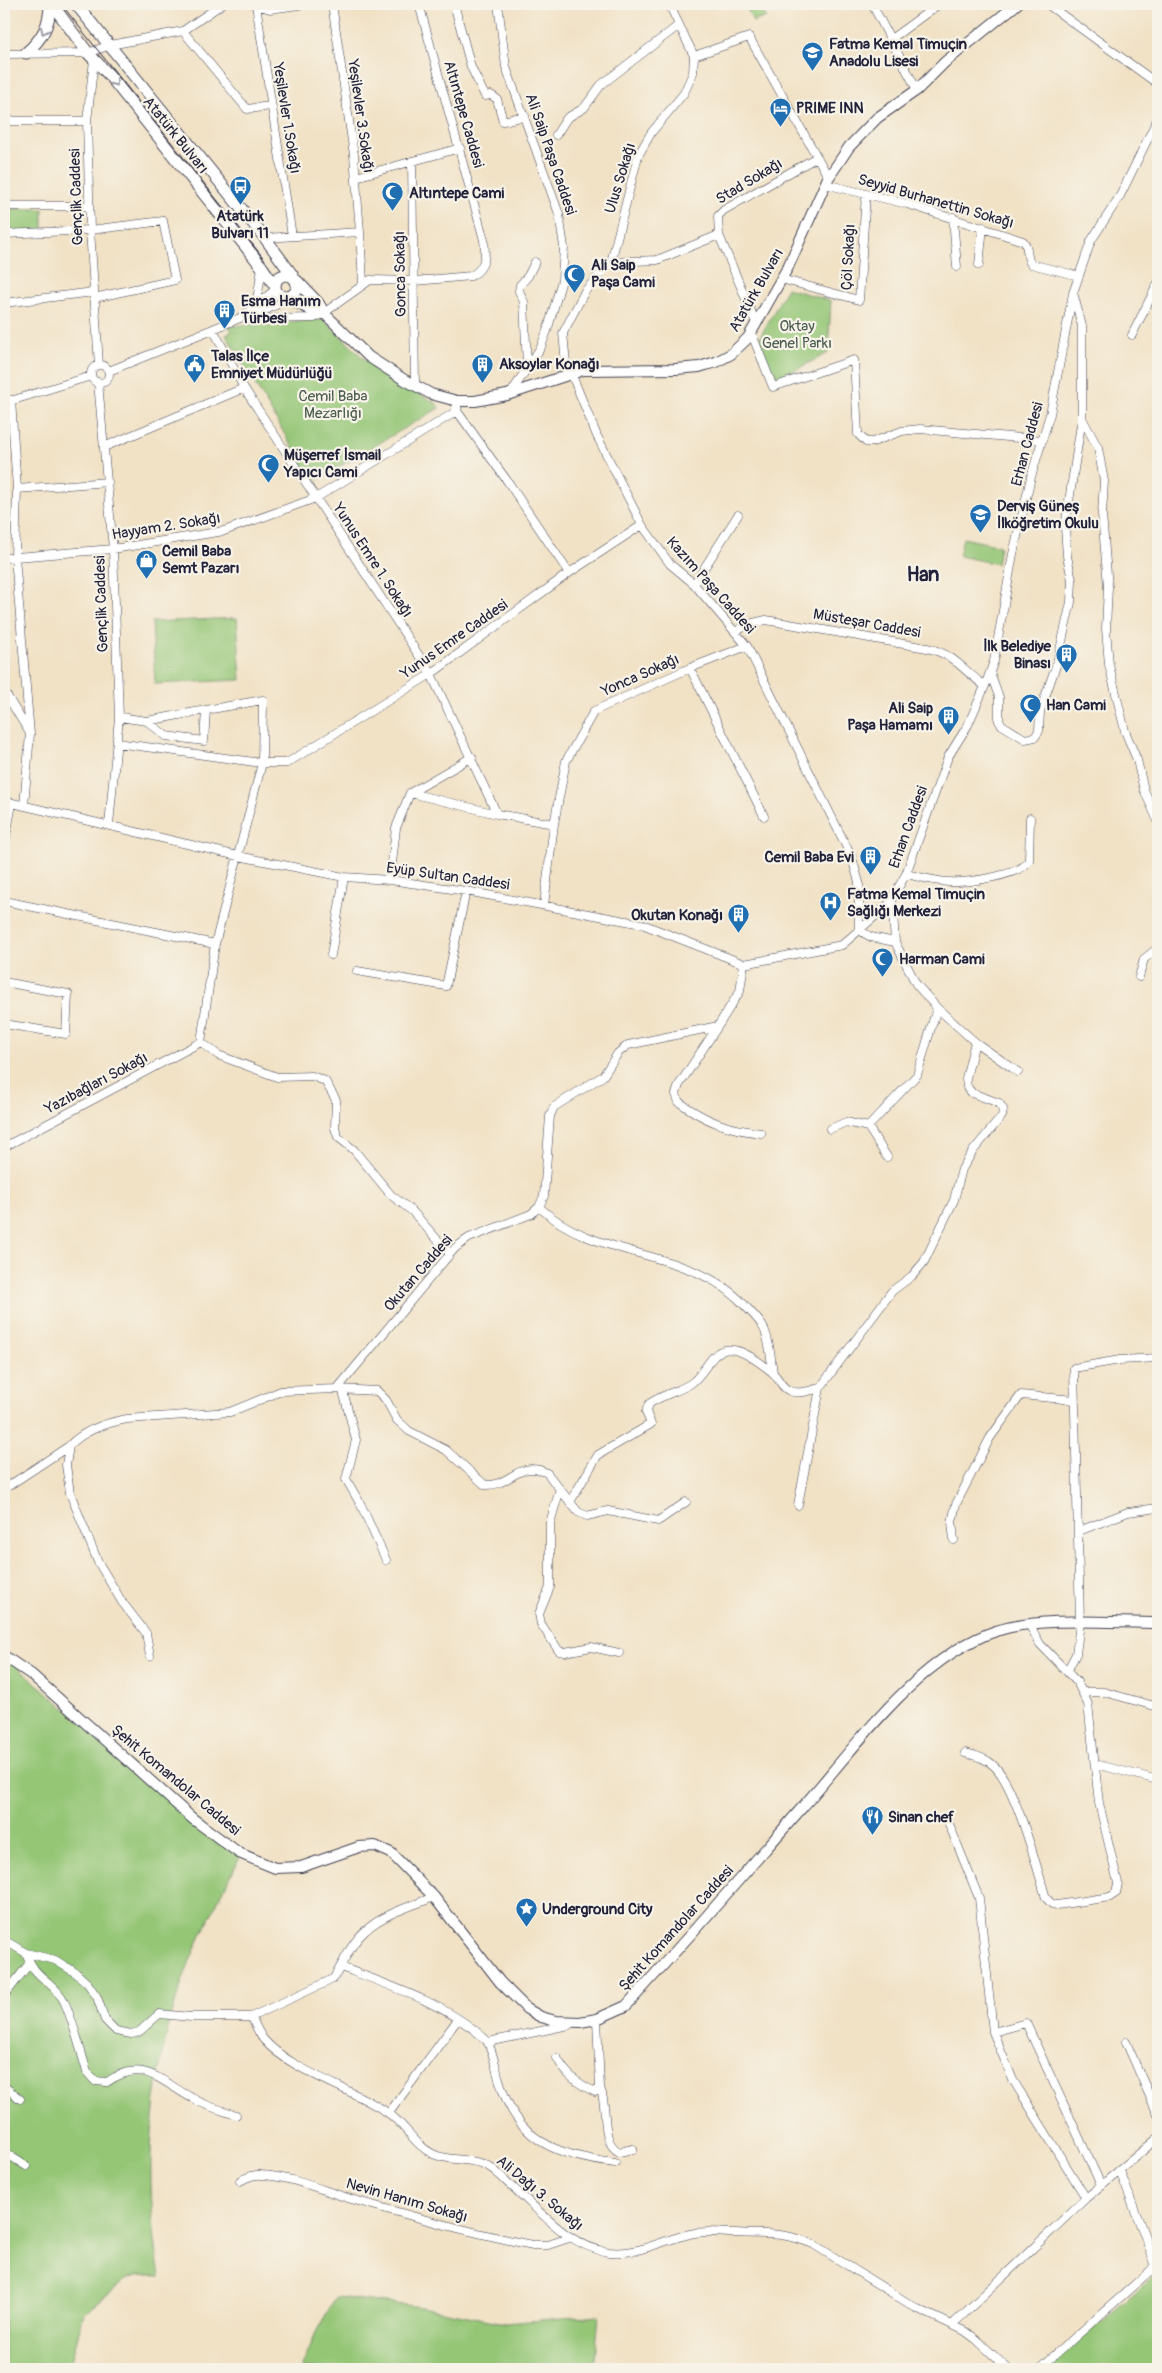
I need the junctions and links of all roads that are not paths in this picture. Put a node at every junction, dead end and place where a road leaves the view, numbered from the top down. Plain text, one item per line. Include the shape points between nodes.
1 (51, 4) edge
2 (222, 4) edge
3 (254, 4) edge
4 (305, 4) edge
5 (332, 4) edge
6 (419, 4) edge
7 (454, 4) edge
8 (498, 4) edge
9 (670, 4) edge
10 (872, 4) edge
11 (939, 4) edge
12 (1017, 4) edge
13 (1047, 4) edge
14 (80, 5) edge
15 (679, 25) junction
16 (183, 32) junction
17 (891, 39) junction
18 (110, 45) junction
19 (4, 54) edge
20 (26, 54) junction
21 (91, 56) junction
22 (694, 56) junction
23 (1158, 84) edge
24 (917, 90) junction
25 (271, 106) junction
26 (525, 116) junction
27 (1158, 118) edge
28 (4, 121) edge
29 (87, 121) junction
30 (556, 135) dead end
31 (460, 148) junction
32 (817, 157) junction
33 (412, 162) junction
34 (356, 177) junction
35 (827, 181) junction
36 (866, 194) junction
37 (4, 206) edge
38 (90, 206) junction
39 (953, 217) junction
40 (983, 227) junction
41 (90, 230) junction
42 (360, 232) junction
43 (4, 234) edge
44 (719, 235) junction
45 (292, 236) junction
46 (265, 238) junction
47 (535, 262) dead end
48 (611, 262) junction
49 (979, 265) dead end
50 (262, 267) junction
51 (957, 267) dead end
52 (1079, 276) junction
53 (295, 278) junction
54 (781, 279) junction
55 (415, 281) junction
56 (364, 283) junction
57 (1158, 283) edge
58 (280, 292) junction
59 (1073, 293) junction
60 (94, 295) junction
61 (4, 303) edge
62 (256, 307) junction
63 (324, 313) junction
64 (240, 318) junction
65 (250, 318) junction
66 (754, 327) junction
67 (213, 329) junction
68 (1132, 335) dead end
69 (99, 365) junction
70 (528, 366) junction
71 (109, 371) junction
72 (569, 373) junction
73 (91, 376) junction
74 (98, 382) junction
75 (415, 386) junction
76 (244, 388) junction
77 (511, 393) junction
78 (8, 401) edge
79 (457, 406) junction
80 (1082, 418) junction
81 (1042, 440) junction
82 (104, 447) junction
83 (108, 482) junction
84 (17, 489) junction
85 (316, 498) junction
86 (738, 515) dead end
87 (642, 525) junction
88 (113, 548) junction
89 (15, 557) junction
90 (4, 558) edge
91 (569, 572) junction
92 (694, 584) junction
93 (735, 632) junction
94 (747, 646) junction
95 (690, 668) junction
96 (990, 672) junction
97 (432, 674) junction
98 (985, 686) junction
99 (4, 690) edge
100 (6, 698) edge
101 (206, 710) junction
102 (119, 717) junction
103 (148, 721) junction
104 (30, 734) junction
105 (117, 743) junction
106 (472, 757) junction
107 (262, 763) junction
108 (410, 793) junction
109 (8, 802) edge
110 (24, 806) junction
111 (497, 814) junction
112 (764, 816) dead end
113 (1030, 818) dead end
114 (1158, 821) edge
115 (554, 824) junction
116 (110, 825) junction
117 (4, 847) edge
118 (238, 856) junction
119 (906, 874) junction
120 (344, 877) junction
121 (390, 880) junction
122 (466, 891) junction
123 (892, 898) junction
124 (4, 901) edge
125 (544, 905) junction
126 (860, 930) junction
127 (895, 942) junction
128 (215, 944) junction
129 (1158, 948) edge
130 (331, 955) dead end
131 (744, 964) junction
132 (357, 971) dead end
133 (1139, 978) dead end
134 (4, 982) edge
135 (937, 1008) junction
136 (4, 1024) edge
137 (718, 1026) junction
138 (201, 1042) junction
139 (975, 1042) junction
140 (1018, 1072) dead end
141 (868, 1127) junction
142 (830, 1129) dead end
143 (761, 1133) dead end
144 (4, 1147) edge
145 (887, 1156) dead end
146 (539, 1207) junction
147 (450, 1254) junction
148 (1158, 1358) edge
149 (773, 1373) junction
150 (820, 1388) junction
151 (340, 1390) junction
152 (1074, 1400) junction
153 (69, 1446) junction
154 (4, 1489) edge
155 (560, 1489) junction
156 (570, 1502) junction
157 (686, 1502) dead end
158 (798, 1505) dead end
159 (1158, 1508) edge
160 (1079, 1531) junction
161 (954, 1540) dead end
162 (386, 1560) dead end
163 (1080, 1623) junction
164 (1158, 1623) edge
165 (1029, 1624) junction
166 (619, 1653) dead end
167 (4, 1656) edge
168 (150, 1656) dead end
169 (1067, 1671) junction
170 (1083, 1692) junction
171 (1158, 1707) edge
172 (965, 1753) dead end
173 (1095, 1764) junction
174 (1158, 1780) edge
175 (949, 1824) dead end
176 (434, 1897) junction
177 (4, 1940) edge
178 (26, 1953) junction
179 (29, 1964) junction
180 (341, 1967) junction
181 (4, 1996) edge
182 (251, 2017) junction
183 (458, 2019) junction
184 (597, 2019) junction
185 (580, 2022) junction
186 (993, 2032) junction
187 (488, 2042) junction
188 (1126, 2042) dead end
189 (557, 2058) dead end
190 (4, 2086) edge
191 (600, 2088) junction
192 (20, 2099) dead end
193 (390, 2113) junction
194 (236, 2115) dead end
195 (1158, 2115) edge
196 (1158, 2138) edge
197 (633, 2149) dead end
198 (4, 2152) edge
199 (615, 2163) dead end
200 (26, 2166) dead end
201 (1120, 2171) junction
202 (240, 2181) dead end
203 (1101, 2185) junction
204 (1086, 2198) junction
205 (569, 2238) junction
206 (1157, 2265) edge
207 (952, 2325) junction
208 (1008, 2369) edge
209 (1039, 2369) edge

1 -> 20 main road via 46,30
1 - 21 main road, Atatürk Bulvarı
2 - 16 street
3 - 4 street via 270,9
3 - 25 street, Yeşilevler 1.Sokağı
5 - 34 street, Yeşilevler 3.Sokağı
6 - 31 street, Altıntepe Caddesi
7 - 26 street via 471,68 485,96 496,97 503,121
8 - 26 street, Ali Saip Paşa Caddesi via 506,67
9 - 15 street
10 - 17 street
10 - 24 street
11 - 17 street
12 - 24 main road, Atatürk Bulvarı via 945,62
13 - 23 street
14 - 18 main road, Atatürk Bulvarı
15 - 22 street
15 - 30 street via 601,85 584,108 567,118
16 - 18 street
16 - 25 street via 247,110
17 - 24 street
18 - 21 street
18 - 46 main road, Atatürk Bulvarı
19 - 20 street
20 - 21 street
21 - 29 street, Gençlik Caddesi
21 -> 50 main road, Atatürk Bulvarı
22 - 32 street via 749,37
22 - 48 street, Ulus Sokağı via 693,73 684,93 650,133 638,156
24 - 35 main road, Atatürk Bulvarı via 867,127 841,157
25 - 45 street, Yeşilevler 1.Sokağı
26 - 70 street, Ali Saip Paşa Caddesi via 559,214 564,247 562,280 554,310 541,347
27 - 52 street, Erhan Caddesi via 1120,196 1091,242
28 - 29 street
29 - 38 street, Gençlik Caddesi
31 - 33 street
31 - 55 street, Altıntepe Caddesi via 484,240 482,268 471,276
32 - 35 street
32 - 44 street, Stad Sokağı via 721,212 717,218
33 - 34 street
33 - 55 street, Gonca Sokağı
34 - 42 street, Yeşilevler 3.Sokağı
35 - 36 street, Seyyid Burhanettin Sokağı
35 - 54 main road, Atatürk Bulvarı
36 - 39 street, Seyyid Burhanettin Sokağı
36 - 54 street, Çöl Sokağı via 860,300
37 - 38 street
38 - 41 street, Gençlik Caddesi
39 - 40 street, Seyyid Burhanettin Sokağı
39 - 51 street
40 - 49 street
40 - 52 street, Seyyid Burhanettin Sokağı via 1023,240 1027,245 1028,260 1034,266
41 - 43 street
41 - 60 street, Gençlik Caddesi
41 - 60 street via 163,221 175,280
42 - 45 street
42 - 56 street, Yeşilevler 3.Sokağı
44 - 48 street via 656,260
44 - 66 street, Stad Sokağı
45 - 46 street
46 - 53 main road, Atatürk Bulvarı
47 - 70 street via 519,291 524,302
48 - 72 street, Kazım Paşa Caddesi via 585,291 563,333
50 - 58 main road, Atatürk Bulvarı
50 - 62 street
52 - 59 street, Erhan Caddesi
53 - 58 main road via 296,292
53 - 58 main road via 281,276
53 - 63 main road, Atatürk Bulvarı
54 - 66 main road, Atatürk Bulvarı
55 - 56 street, Altıntepe Caddesi via 370,280
55 - 75 street, Gonca Sokağı
56 - 63 street
57 - 68 street
58 - 62 street
58 - 63 main road, Atatürk Bulvarı via 314,312
58 - 65 street via 280,302
59 - 80 street via 1082,326
59 - 81 street, Erhan Caddesi
60 - 61 street
60 - 69 street, Gençlik Caddesi
62 - 64 street
63 - 65 street via 314,318
63 - 75 main road, Atatürk Bulvarı via 369,357
64 - 65 street
64 - 67 street
66 - 72 main road, Atatürk Bulvarı via 731,354 708,365 676,369 591,369
66 - 81 street, Stad Sokağı via 773,387 854,360 858,434 866,442 920,429
67 - 71 street
67 - 76 street, Yunus Emre 1. Sokağı
69 - 71 street
69 - 73 street via 93,367
70 - 77 street, Ali Saip Paşa Caddesi
71 - 74 street via 106,380
72 - 77 main road, Atatürk Bulvarı
72 - 87 street, Kazım Paşa Caddesi
73 - 74 street
73 - 78 street
74 - 82 street, Gençlik Caddesi
75 - 79 main road, Atatürk Bulvarı
76 - 82 street
76 - 85 street, Yunus Emre 1. Sokağı
77 - 79 main road, Atatürk Bulvarı
78 - 84 street
79 - 85 street, Hayyam 2. Sokağı
79 - 91 street
80 - 96 street via 1065,527 1072,602 1059,656 1040,711 1039,732 1035,737 1024,739 1002,725 998,716 996,684
80 - 114 street via 1098,448 1104,481 1102,514 1108,587 1106,629 1109,665 1124,731
81 - 96 street, Erhan Caddesi via 1013,554
82 - 83 street, Gençlik Caddesi
83 - 84 street
83 - 88 street, Gençlik Caddesi
84 - 89 street
85 - 88 street, Hayyam 2. Sokağı via 224,531
85 - 97 street, Yunus Emre 1. Sokağı
86 - 92 street
87 - 91 street, Yunus Emre Caddesi
87 - 92 street, Kazım Paşa Caddesi via 670,564
88 - 89 street, Hayyam 2. Sokağı
88 - 102 street, Gençlik Caddesi
89 - 90 street, Hayyam 2. Sokağı
89 - 104 street
91 - 97 street, Yunus Emre Caddesi
92 - 93 street, Kazım Paşa Caddesi
93 - 94 street, Kazım Paşa Caddesi
93 - 98 street, Müsteşar Caddesi via 766,620 927,648 956,660
94 - 95 street, Yonca Sokağı
94 - 126 street, Kazım Paşa Caddesi via 852,858 859,882
95 - 112 street
95 - 115 street, Yonca Sokağı via 594,711 566,761
96 - 98 street, Erhan Caddesi
97 - 106 street, Yunus Emre 1. Sokağı
97 - 107 street, Yunus Emre Caddesi via 288,763
98 - 119 street, Erhan Caddesi via 968,725 948,757
99 - 100 street
100 - 104 street
101 - 103 street
101 - 103 street via 204,741 166,736
101 - 107 street via 263,700
102 - 103 street
102 - 105 street, Gençlik Caddesi
104 - 110 street
105 - 107 street, Yunus Emre Caddesi
105 - 116 street, Gençlik Caddesi
106 - 108 street
106 - 111 street, Yunus Emre 1. Sokağı
107 - 118 street
108 - 111 street
108 - 121 street via 396,828
109 - 110 street, Eyüp Sultan Caddesi
109 - 117 street
110 - 116 street, Eyüp Sultan Caddesi
111 - 115 street
113 - 119 street via 1029,860 1022,868 992,877 949,882
115 - 125 street, Yonca Sokağı
116 - 118 street, Eyüp Sultan Caddesi
118 - 120 street, Eyüp Sultan Caddesi
118 - 128 street
119 - 123 street, Erhan Caddesi
120 - 121 street, Eyüp Sultan Caddesi
120 - 130 street
121 - 122 street, Eyüp Sultan Caddesi
122 - 125 street, Eyüp Sultan Caddesi
122 - 132 street via 446,986
123 - 126 street, Erhan Caddesi
123 - 127 street
124 - 128 street
125 - 131 street, Eyüp Sultan Caddesi via 642,924
126 - 127 street via 866,935
126 - 131 street via 842,945
127 - 135 street via 916,984
128 - 138 street
129 - 133 street via 1144,959
131 - 137 street via 740,991
134 - 136 street via 68,994 66,1034
135 - 139 street
135 - 141 street via 917,1076
137 - 143 street via 679,1085 676,1098 704,1119 731,1130
137 - 146 street via 628,1045 618,1053 603,1076 554,1107 550,1116 544,1196
138 - 144 street, Yazıbağları Sokağı
138 - 147 street via 218,1055 277,1077 312,1076 325,1081 336,1100 335,1128 338,1137 354,1150 391,1195 412,1211
139 - 140 street
139 - 150 street via 966,1078 967,1087 972,1093 999,1103 1003,1108 1002,1116 962,1169 954,1200 924,1262 892,1291
141 - 142 street via 846,1122
141 - 145 street
146 - 147 street, Okutan Caddesi via 531,1214 469,1238
146 - 149 street via 561,1224 599,1243 680,1265 730,1291 765,1331
147 - 151 street, Okutan Caddesi
148 - 152 street via 1120,1360 1074,1368
149 - 150 street via 789,1391 798,1393
149 - 156 street via 734,1350 716,1354 692,1383 649,1404 646,1412 651,1424 598,1455
150 - 158 street
151 - 153 street via 281,1391 224,1413 120,1420 100,1426
151 - 155 street via 377,1391 409,1431 446,1450 482,1484 493,1485 533,1468 547,1474
151 - 162 street via 356,1440 346,1479
152 - 160 street
152 - 161 street via 1021,1395 990,1438 956,1504 952,1522
153 - 154 street
153 - 168 street via 66,1464 70,1493 98,1562 122,1602 146,1633
155 - 156 street
155 - 166 street via 550,1523 550,1587 540,1609 541,1624 559,1651 591,1647
156 - 157 street via 586,1516 608,1510 658,1521
159 - 160 street via 1128,1512
160 - 163 street
163 - 164 main road, Şehit Komandolar Caddesi
163 - 165 main road, Şehit Komandolar Caddesi
163 - 169 street via 1076,1654
165 - 169 street via 1040,1644
165 - 184 main road, Şehit Komandolar Caddesi via 997,1631 968,1643 924,1673 874,1725 626,2006
167 - 176 main road, Şehit Komandolar Caddesi via 32,1674 193,1819 239,1853 275,1868 301,1867 359,1847 375,1846 391,1853
169 - 170 street
170 - 171 street via 1104,1692
170 - 173 street via 1091,1716
172 - 173 street via 995,1766 1017,1807 1046,1898 1058,1905 1110,1897 1118,1890 1102,1819
173 - 174 street
175 - 186 street via 979,1898
176 - 180 street via 387,1916 364,1930 348,1951
176 - 185 main road, Şehit Komandolar Caddesi via 500,1982 527,2009 556,2021
177 - 178 street
178 - 179 street
178 - 182 street via 55,1960 76,1972 97,1997 110,2027 124,2034 139,2032 159,2014
179 - 181 street
179 - 194 street via 63,2000 87,2072 95,2081 107,2082 129,2071 142,2071 154,2074 193,2099
180 - 182 street via 333,1979
180 - 183 street via 398,1988
182 - 193 street, Ali Dağı 3. Sokağı via 264,2040 284,2057
183 - 187 street
183 - 193 street
184 - 185 main road, Şehit Komandolar Caddesi
184 - 191 street
185 - 187 street
186 - 203 street via 1026,2023
186 - 204 street via 1013,2080
187 - 199 street via 504,2097 515,2117 531,2134 550,2147 582,2159
188 - 195 street
189 - 191 street via 577,2084 594,2092
190 - 192 street
191 - 197 street via 611,2145 619,2152
193 - 205 street, Ali Dağı 3. Sokağı via 431,2153 488,2166
196 - 201 street
198 - 200 street
201 - 203 street
201 - 206 street
202 - 205 street, Nevin Hanım Sokağı via 260,2174 306,2183 436,2224 533,2245 548,2245
203 - 204 street
204 - 207 street
205 - 207 street, Ali Dağı 3. Sokağı via 593,2248 621,2252 652,2248 692,2234 781,2234 813,2244 916,2308
206 - 209 street
207 - 208 street, Ali Dağı 3. Sokağı via 976,2339

